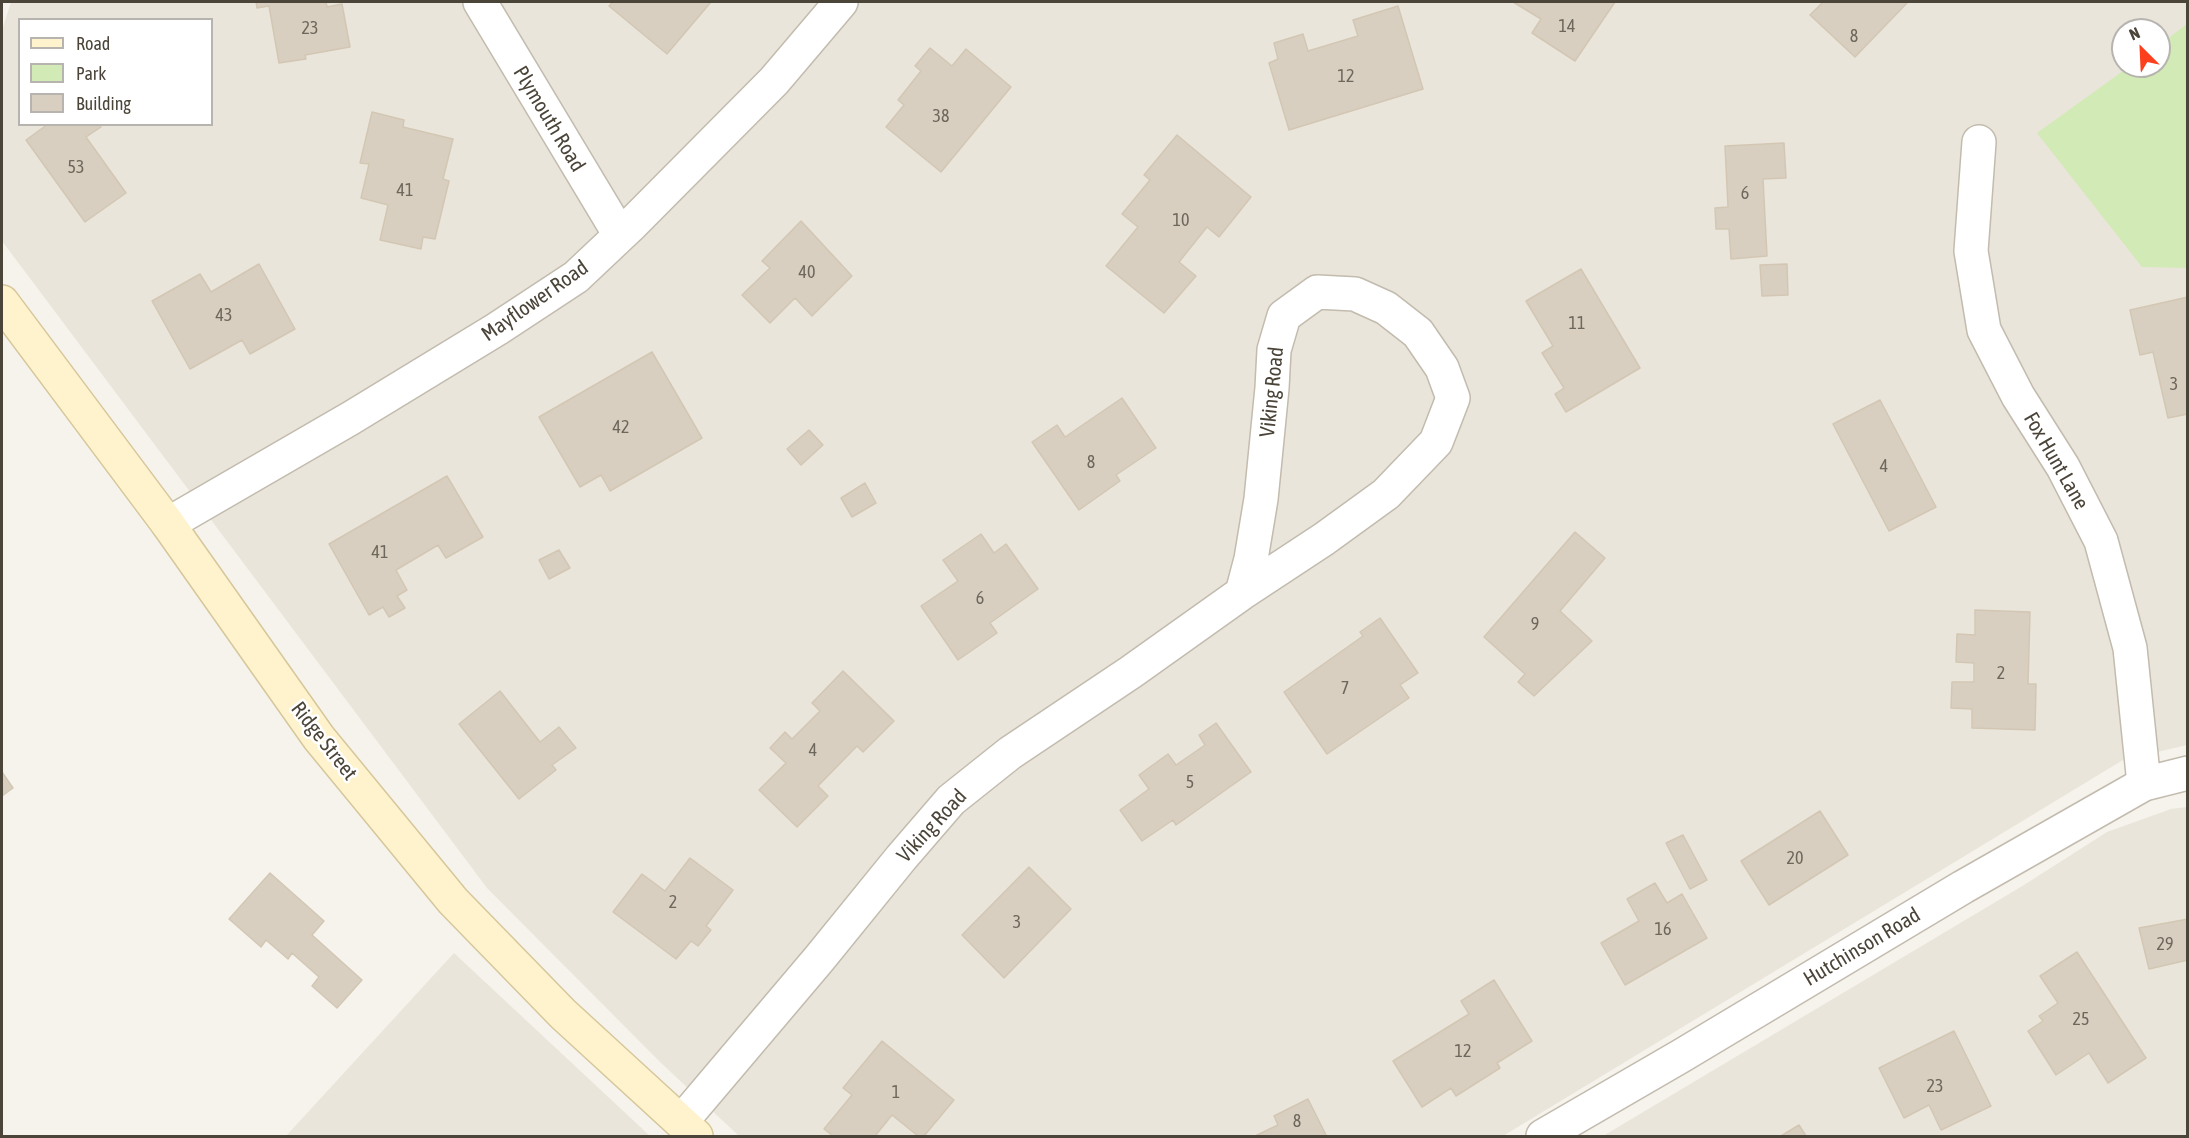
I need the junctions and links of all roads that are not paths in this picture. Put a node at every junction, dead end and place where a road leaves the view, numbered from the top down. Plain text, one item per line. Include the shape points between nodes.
1 (480, 2) edge
2 (841, 2) edge
3 (1979, 142) dead end
4 (620, 235) junction
5 (2, 302) edge
6 (168, 524) junction
7 (1242, 593) junction
8 (2187, 773) edge
9 (2144, 784) junction
10 (689, 1130) edge
11 (1543, 1137) edge

1 - 4 street, Plymouth Road
2 - 4 street, Mayflower Road via 774,81
3 - 9 street, Fox Hunt Lane via 1971,251 1984,330 2101,541 2130,648
4 - 6 street, Mayflower Road via 576,277 497,329
5 - 6 main road, Ridge Street
6 - 10 main road, Ridge Street via 319,738 453,901 562,1014
7 - 7 street, Viking Road via 1386,494 1436,442 1453,398 1442,368 1418,333 1386,308 1354,294 1317,292 1284,316 1274,350 1261,499
7 - 10 street, Viking Road via 1010,753 951,800 819,959
8 - 9 street, Hutchinson Road
9 - 11 street, Hutchinson Road via 1963,886

